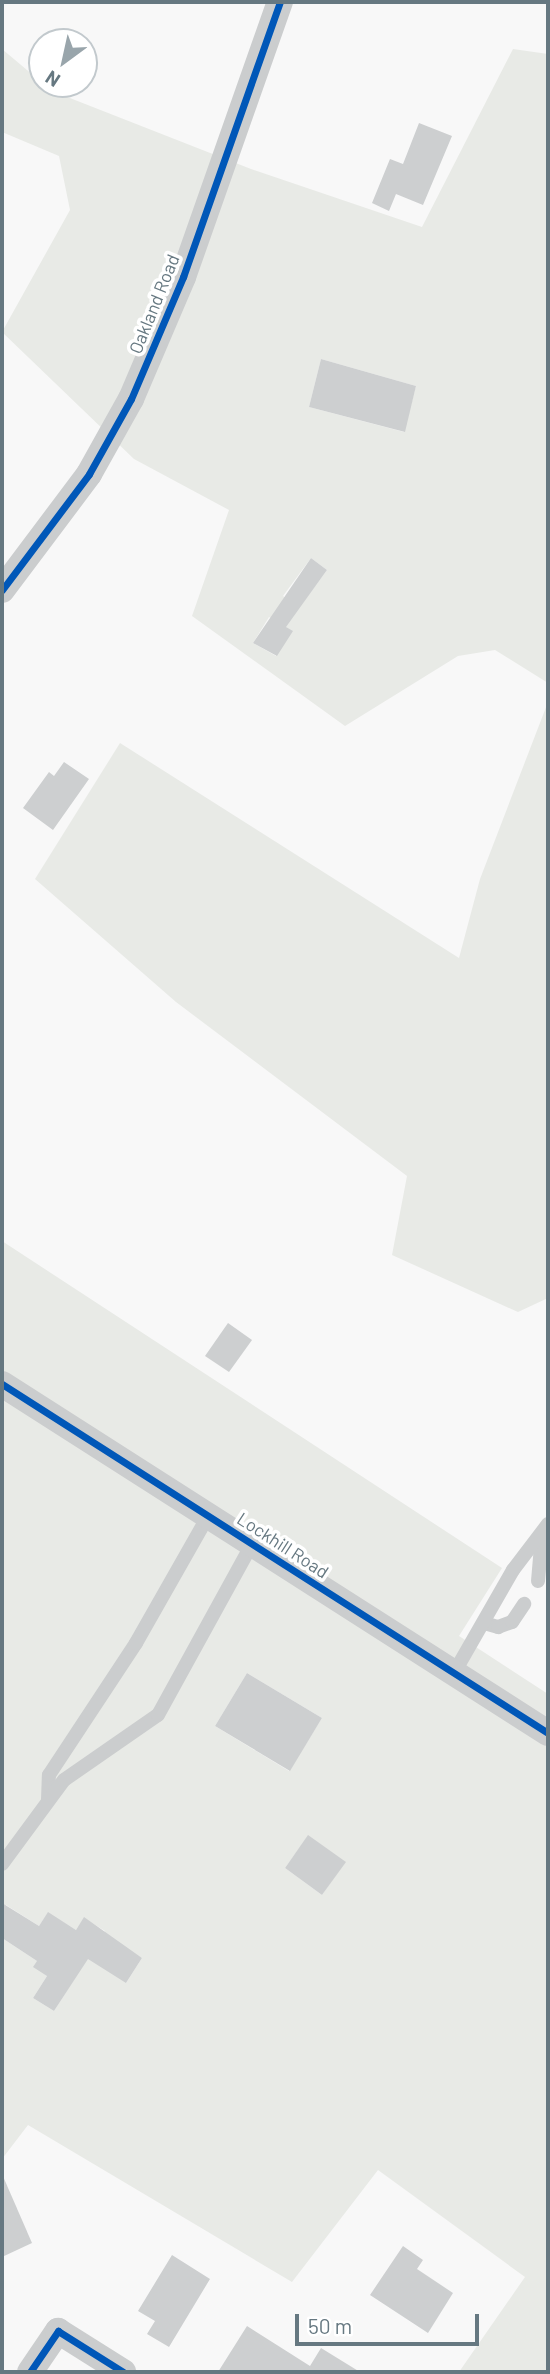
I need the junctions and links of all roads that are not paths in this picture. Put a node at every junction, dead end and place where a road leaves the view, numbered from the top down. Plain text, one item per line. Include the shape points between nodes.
1 (280, 2) edge
2 (2, 590) edge
3 (2, 1384) edge
4 (208, 1516) junction
5 (545, 1529) edge
6 (252, 1544) junction
7 (538, 1581) dead end
8 (524, 1604) dead end
9 (484, 1623) junction
10 (454, 1674) junction
11 (548, 1732) edge
12 (48, 1800) junction
13 (2, 1864) edge
14 (30, 2372) edge
15 (123, 2372) edge

1 - 2 street, Oakland Road via 183,277 131,399 89,474
3 - 4 street, Lockhill Road
4 - 6 street, Lockhill Road
4 - 12 lane via 136,1643 49,1775
5 - 7 lane
5 - 9 lane
6 - 10 street, Lockhill Road
6 - 12 lane via 158,1714 64,1780
8 - 9 lane via 512,1622 498,1627
9 - 10 lane
10 - 11 street, Lockhill Road
12 - 13 lane
14 - 15 street via 58,2331

